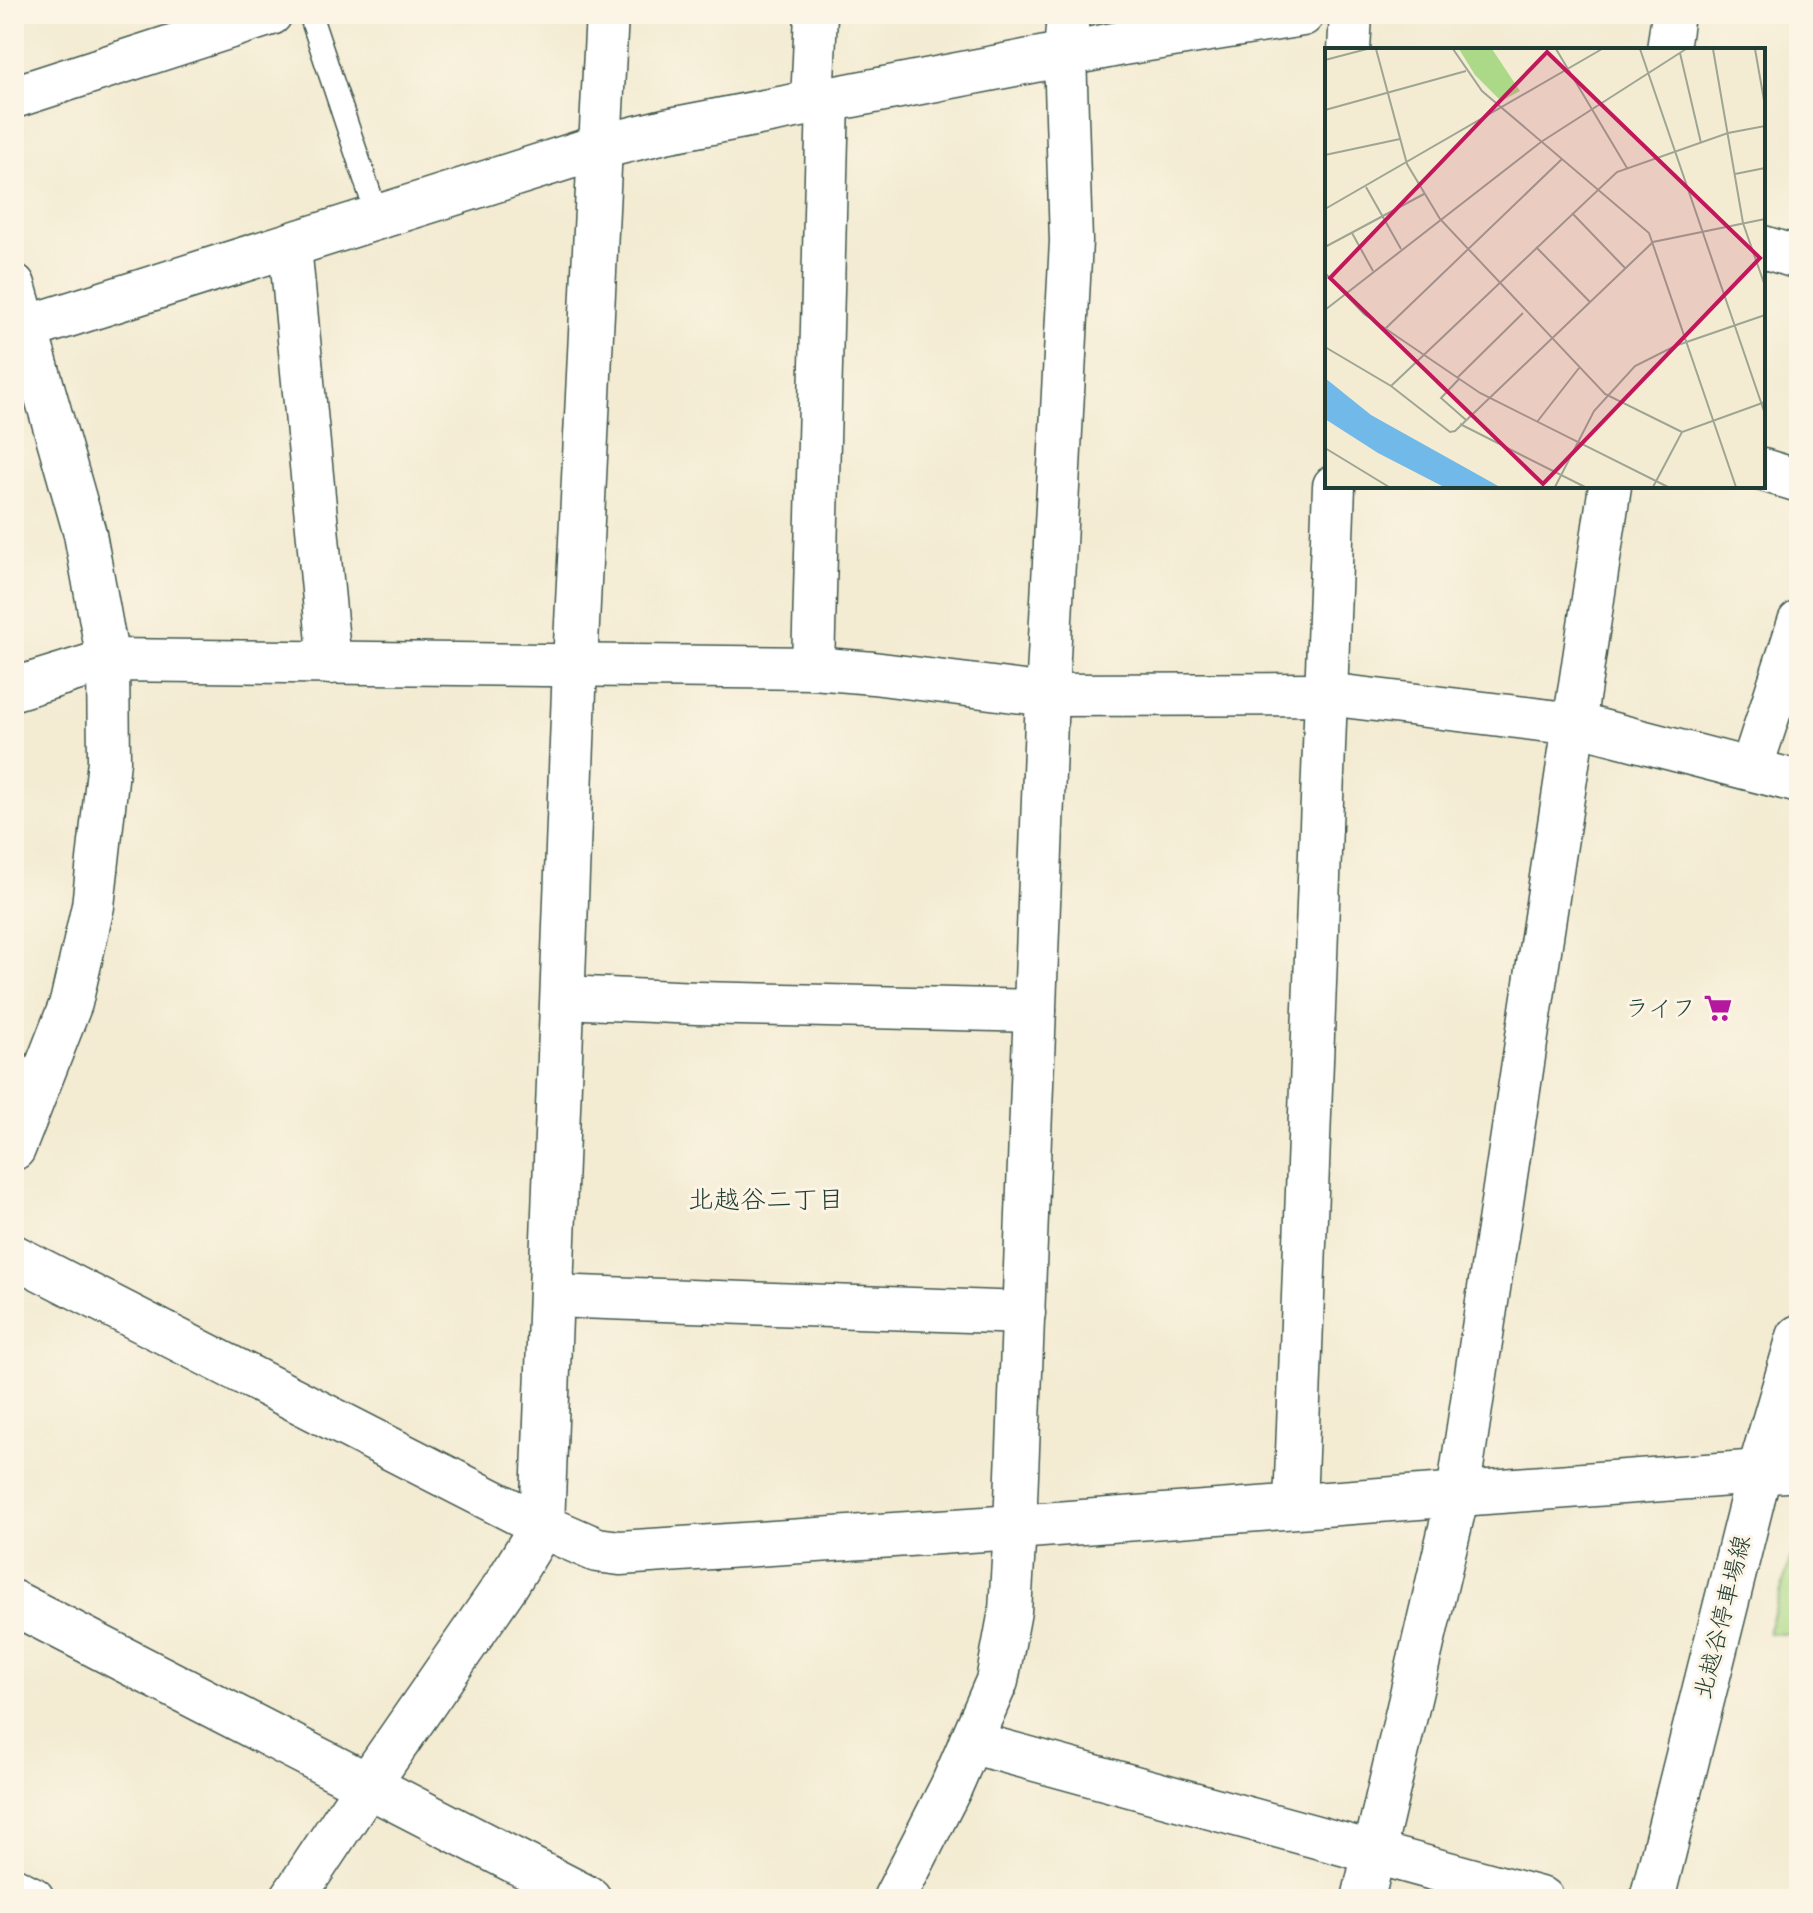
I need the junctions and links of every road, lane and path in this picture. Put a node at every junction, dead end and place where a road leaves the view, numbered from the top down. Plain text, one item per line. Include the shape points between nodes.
1 (271, 14) edge
2 (310, 14) edge
3 (607, 14) edge
4 (816, 14) edge
5 (1302, 14) edge
6 (1351, 14) edge
7 (1673, 14) edge
8 (1066, 34) edge
9 (1349, 48) edge
10 (1668, 48) edge
11 (14, 97) edge
12 (820, 102) junction
13 (600, 147) junction
14 (378, 218) junction
15 (290, 246) junction
16 (1765, 248) edge
17 (1799, 258) edge
18 (14, 285) edge
19 (21, 330) edge
20 (1765, 471) edge
21 (1799, 481) edge
22 (1334, 488) edge
23 (1610, 488) edge
24 (1799, 622) edge
25 (108, 660) junction
26 (330, 663) junction
27 (575, 665) junction
28 (813, 668) junction
29 (14, 689) edge
30 (1326, 694) junction
31 (1047, 695) junction
32 (1575, 724) junction
33 (1751, 769) junction
34 (1799, 782) edge
35 (563, 997) junction
36 (1035, 1011) junction
37 (14, 1149) edge
38 (14, 1256) edge
39 (551, 1296) junction
40 (1024, 1313) junction
41 (1799, 1337) edge
42 (1779, 1471) edge
43 (1458, 1494) junction
44 (1295, 1505) junction
45 (542, 1526) junction
46 (1015, 1527) junction
47 (14, 1603) edge
48 (970, 1742) junction
49 (367, 1786) junction
50 (1374, 1853) junction
51 (14, 1890) edge
52 (32, 1899) edge
53 (292, 1899) edge
54 (589, 1899) edge
55 (894, 1899) edge
56 (1363, 1899) edge
57 (1543, 1899) edge
58 (1652, 1899) edge

1 - 11 street
2 - 14 lane
3 - 13 street
4 - 12 street
5 - 8 street
6 - 9 street
7 - 10 street
8 - 12 street
8 - 31 street via 1071,241
12 - 13 street
12 - 28 street
13 - 14 street
13 - 27 street
14 - 15 street
15 - 19 street
15 - 26 street
16 - 17 street
18 - 19 street
19 - 25 street via 85,534
20 - 21 street
22 - 30 street
23 - 32 street
24 - 33 street
25 - 26 street
25 - 29 street
25 - 37 street via 109,761 93,906 71,1003
26 - 27 street
27 - 28 street
27 - 35 street
28 - 31 street
30 - 31 street
30 - 32 street
30 - 44 street
31 - 36 street
32 - 33 street
32 - 43 street
33 - 34 street
35 - 36 street
35 - 39 street
36 - 40 street
38 - 45 street
39 - 40 street
39 - 45 street
40 - 46 street
41 - 42 street, 北越谷停車場線
42 - 43 street
42 - 58 street, 北越谷停車場線
43 - 44 street
43 - 50 street
44 - 46 street
45 - 46 street via 597,1550 620,1553
45 - 49 street
46 - 48 street via 1010,1611 997,1681
47 - 49 street
48 - 50 street
48 - 55 street
49 - 53 street
49 - 54 street
50 - 56 street
50 - 57 street
51 - 52 street

